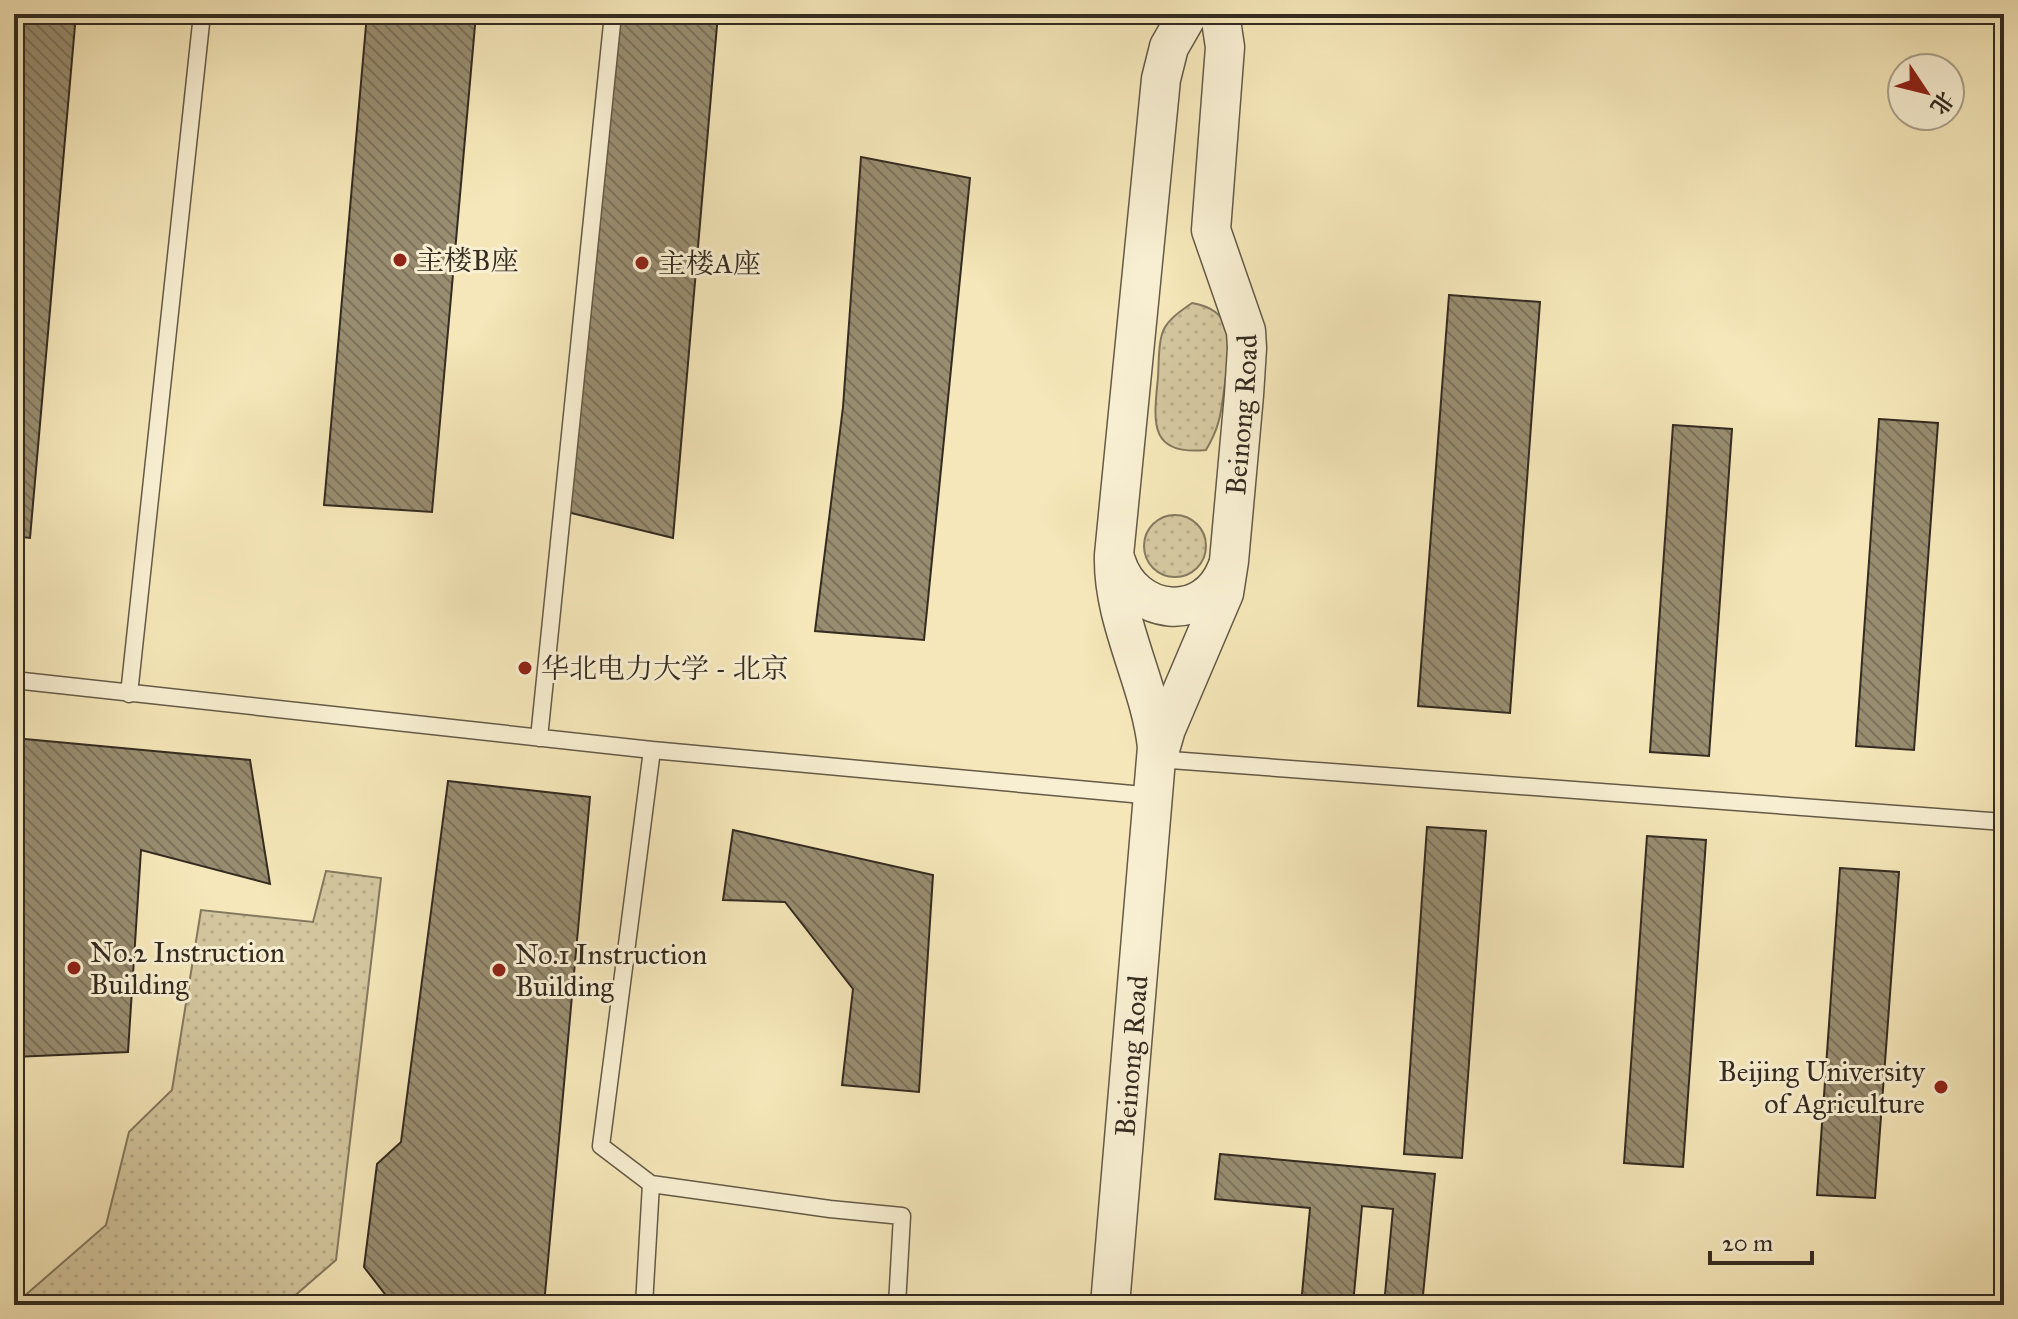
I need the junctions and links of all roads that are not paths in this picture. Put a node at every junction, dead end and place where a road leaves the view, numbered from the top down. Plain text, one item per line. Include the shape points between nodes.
1 (202, 14) edge
2 (613, 14) edge
3 (1188, 14) edge
4 (1220, 14) edge
5 (1114, 555) junction
6 (1229, 561) junction
7 (14, 680) edge
8 (129, 694) junction
9 (539, 738) junction
10 (652, 750) junction
11 (1157, 759) junction
12 (1154, 796) junction
13 (2004, 822) edge
14 (651, 1184) junction
15 (644, 1305) edge
16 (897, 1305) edge
17 (1110, 1305) edge

1 - 8 lane
2 - 9 lane
3 - 5 street, Beinong Road via 1169,47 1161,79
4 - 6 street, Beinong Road via 1225,47 1211,230 1246,331 1247,348
5 - 6 street via 1128,586 1165,608 1204,598 1224,576
5 - 11 street, Beinong Road via 1118,602 1152,715
6 - 11 street, Beinong Road via 1224,593
7 - 8 lane
8 - 9 lane
9 - 10 lane
10 - 12 lane
10 - 14 lane via 601,1146
11 - 12 street, Beinong Road
11 - 13 lane
12 - 17 street, Beinong Road
14 - 15 lane
14 - 16 lane via 902,1216

